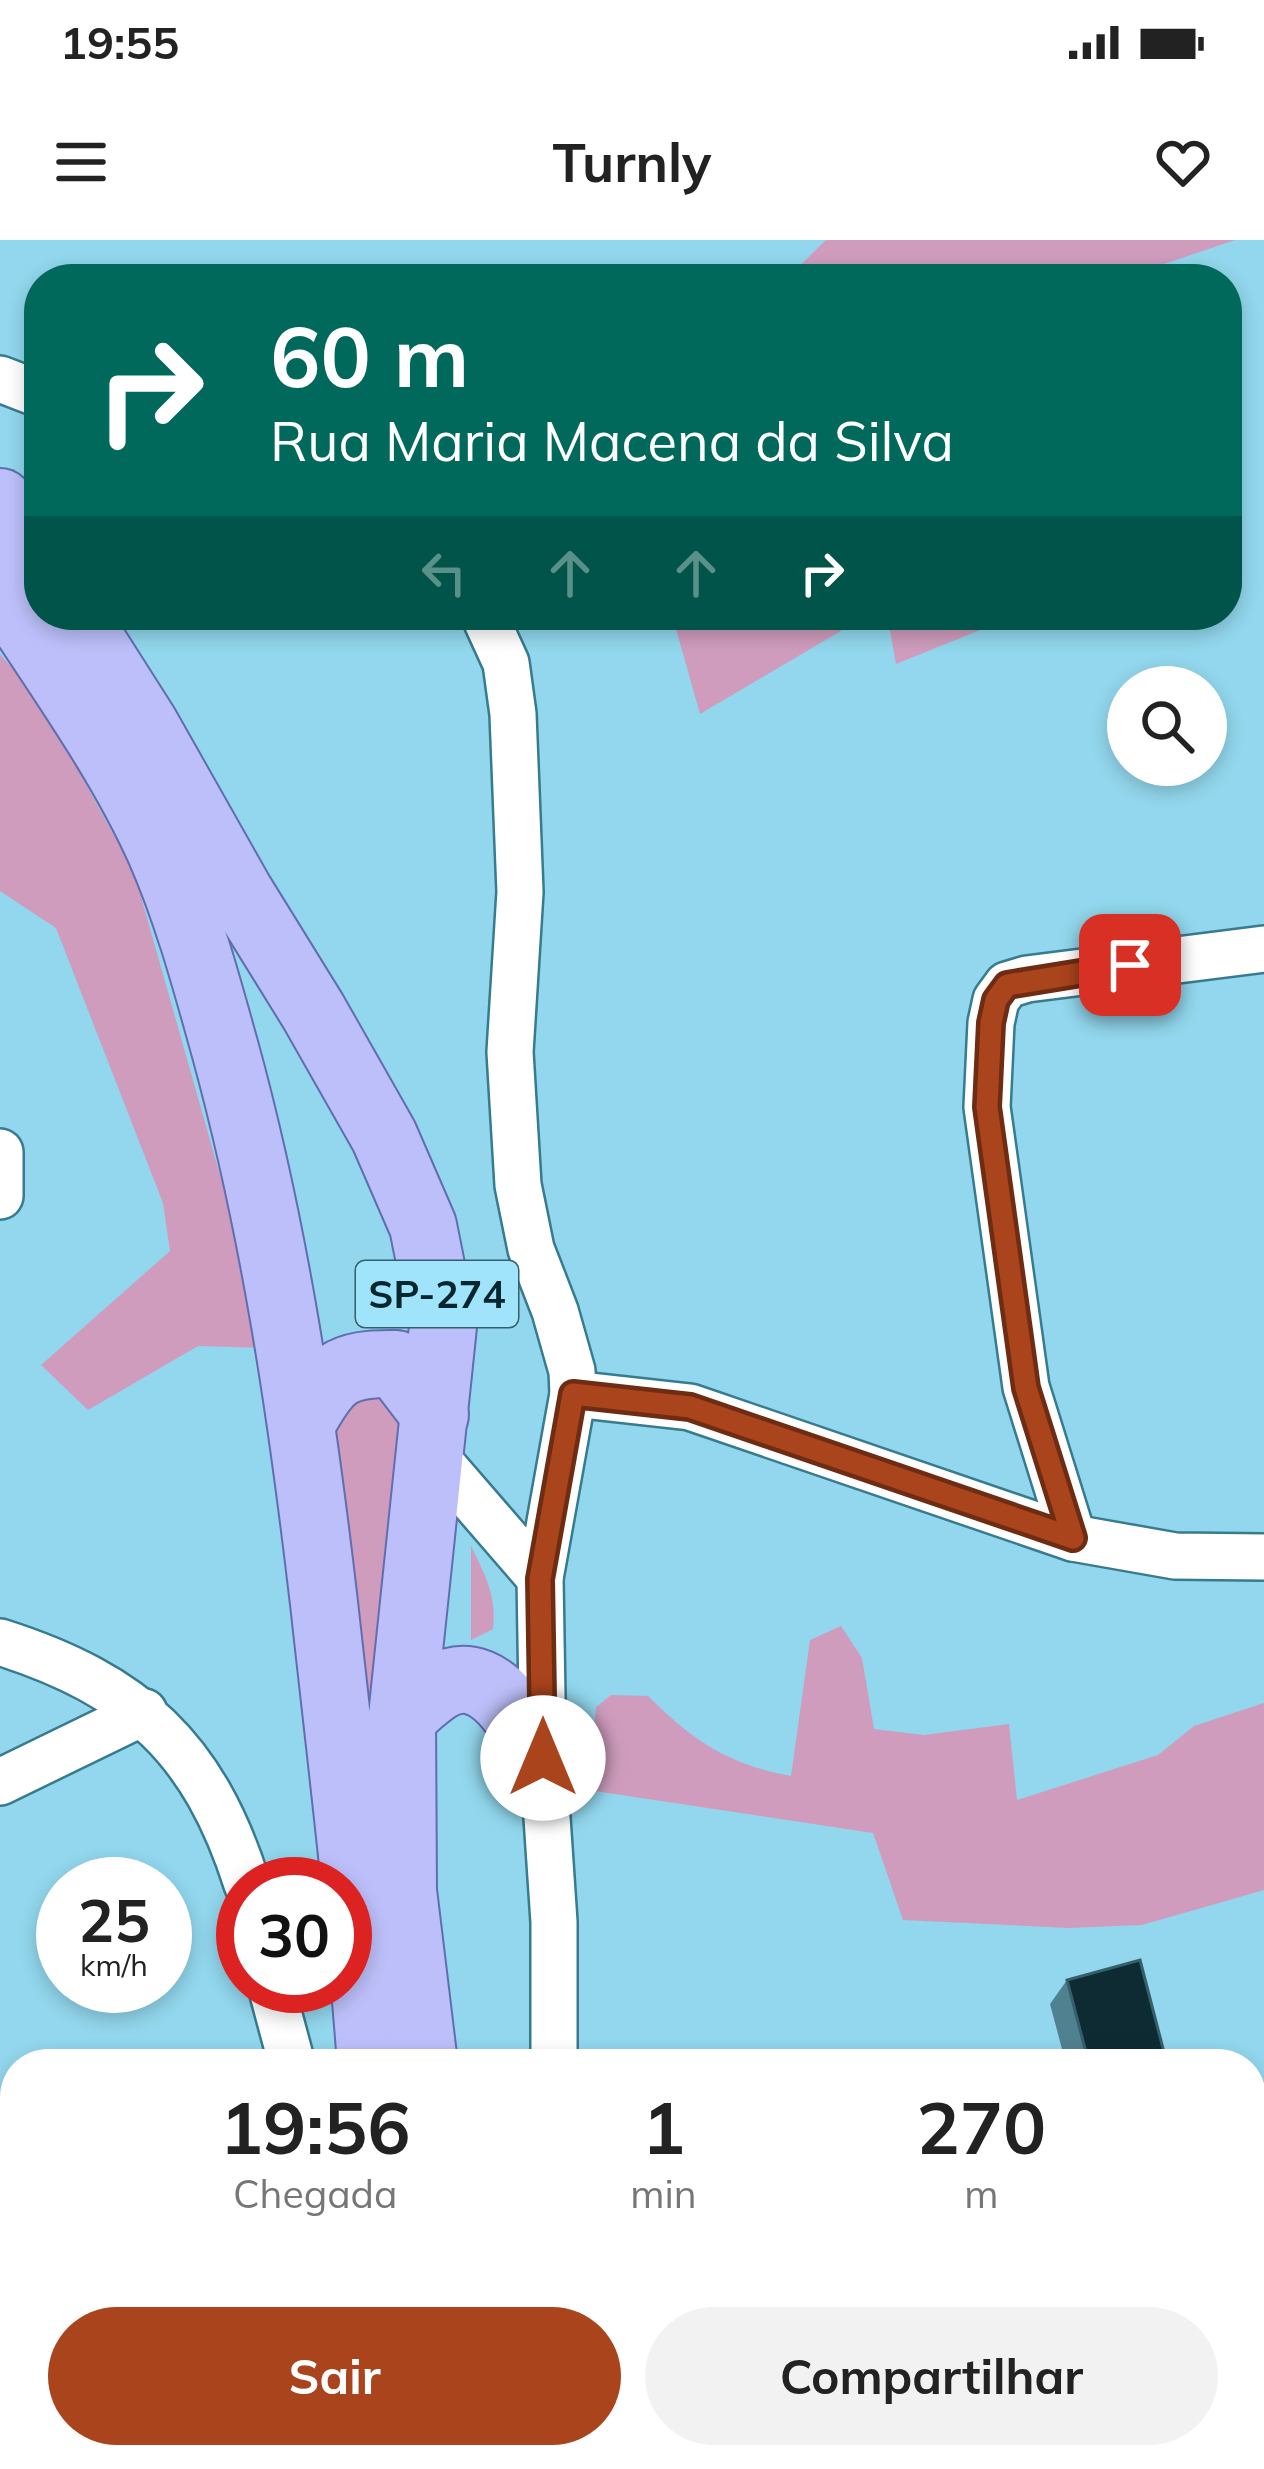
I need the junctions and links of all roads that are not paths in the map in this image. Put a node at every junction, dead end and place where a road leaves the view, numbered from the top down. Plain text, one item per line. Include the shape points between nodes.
1 (0, 502) edge
2 (24, 536) edge
3 (0, 586) edge
4 (24, 624) edge
5 (28, 630) edge
6 (85, 630) edge
7 (491, 630) edge
8 (1264, 949) edge
9 (0, 1152) edge
10 (0, 1196) edge
11 (573, 1394) junction
12 (303, 1421) junction
13 (433, 1433) junction
14 (1073, 1538) junction
15 (1264, 1557) edge
16 (540, 1579) junction
17 (0, 1642) edge
18 (144, 1712) junction
19 (402, 1717) junction
20 (543, 1758) junction
21 (0, 1782) edge
22 (239, 1857) edge
23 (278, 2013) edge
24 (288, 2049) edge
25 (379, 2049) edge
26 (381, 2049) edge
27 (554, 2049) edge

1 - 2 main road
3 - 4 main road, SP-274
5 - 12 main road, SP-274 via 124,781 196,943 268,1223
6 - 13 main road, SP-274 via 384,1136 423,1226 443,1326
7 - 11 street via 506,663 513,714 520,892 510,1052 518,1185
8 - 14 street via 1027,979 1007,985 996,1000 987,1107 1026,1388
9 - 10 street
11 - 14 street via 690,1407
11 - 16 street
12 - 13 main road via 324,1383 361,1363 396,1364
12 - 25 main road, SP-274
13 - 16 street
13 - 19 main road, SP-274
14 - 15 street via 1175,1556
16 - 20 street
17 - 18 street via 58,1660
18 - 21 street
18 - 22 street via 189,1763 229,1825
19 - 20 main road via 440,1686 487,1686 510,1705
19 - 26 main road, SP-274 via 403,1891
20 - 27 street
23 - 24 street

